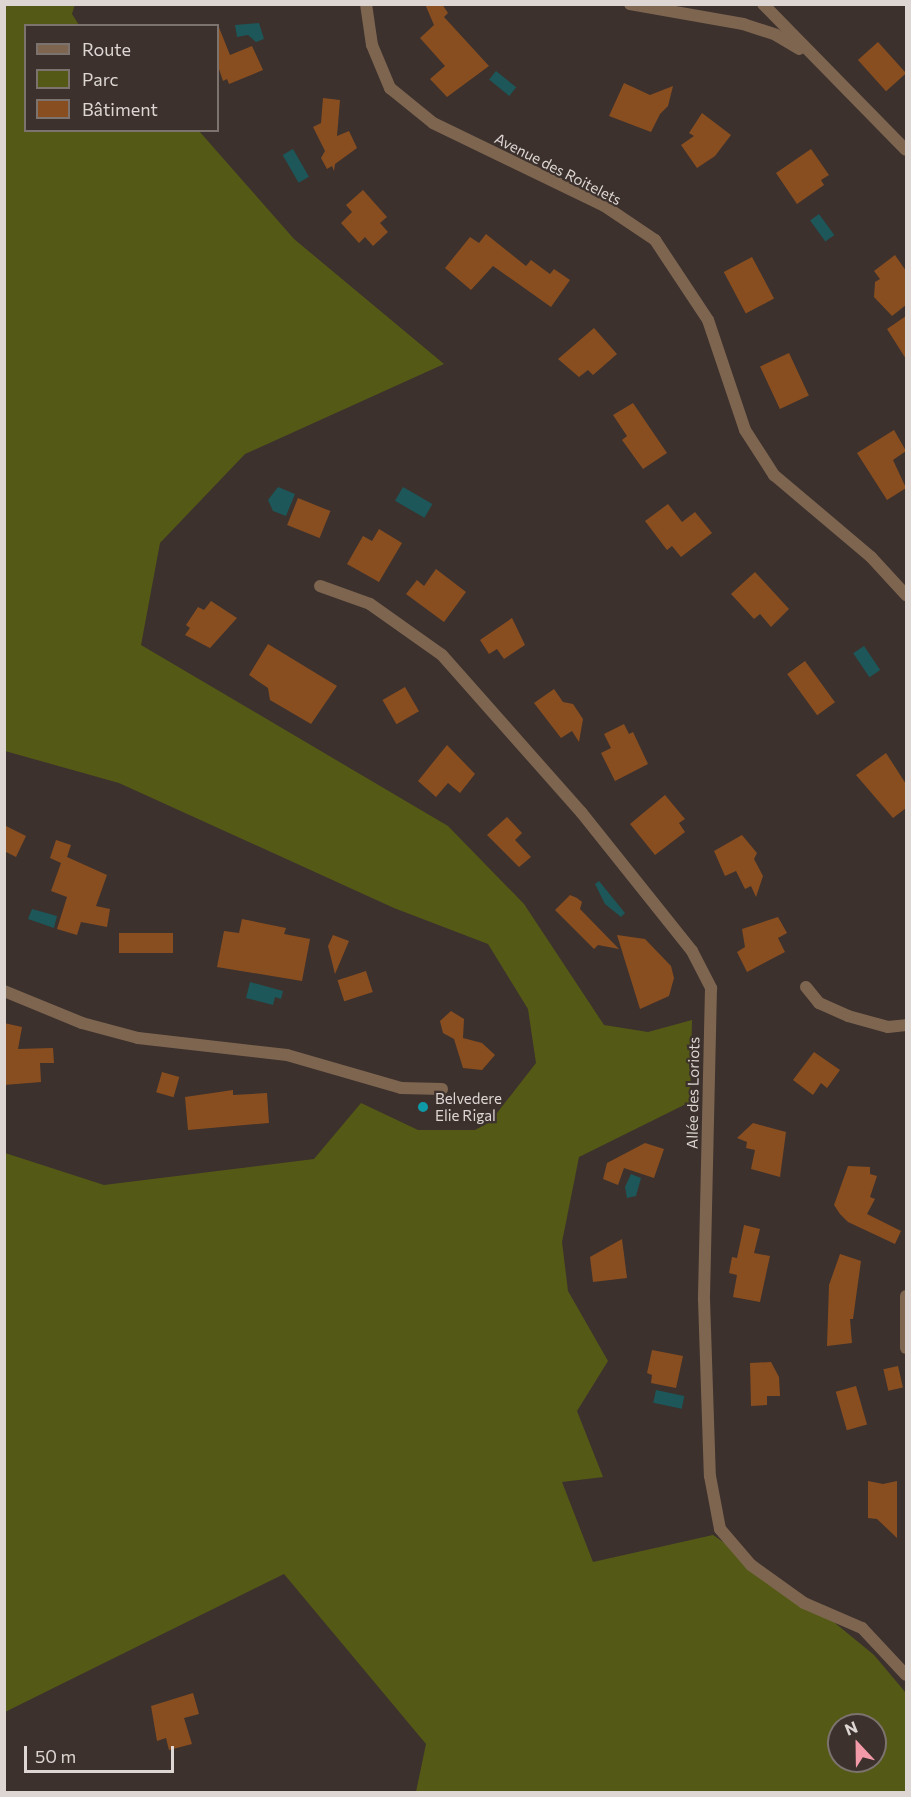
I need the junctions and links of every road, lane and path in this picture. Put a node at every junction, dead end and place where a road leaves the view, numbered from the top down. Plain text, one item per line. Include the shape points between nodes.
1 (366, 4) edge
2 (630, 4) edge
3 (763, 4) edge
4 (811, 55) junction
5 (906, 150) edge
6 (320, 586) dead end
7 (906, 595) edge
8 (806, 987) dead end
9 (4, 991) edge
10 (906, 1025) edge
11 (442, 1089) dead end
12 (906, 1296) edge
13 (906, 1348) edge
14 (906, 1675) edge

1 - 7 street, Avenue des Roitelets via 372,45 390,88 433,123 603,205 655,240 708,320 745,430 774,475 871,557
2 - 4 street via 742,24 776,34
3 - 4 street
4 - 5 street
6 - 14 street, Allée des Loriots via 370,604 442,655 581,812 692,951 711,988 704,1299 710,1476 720,1529 751,1565 804,1603 862,1628
8 - 10 street via 819,1003 848,1016 888,1027
9 - 11 street via 82,1023 138,1038 286,1055 401,1088
12 - 13 street

